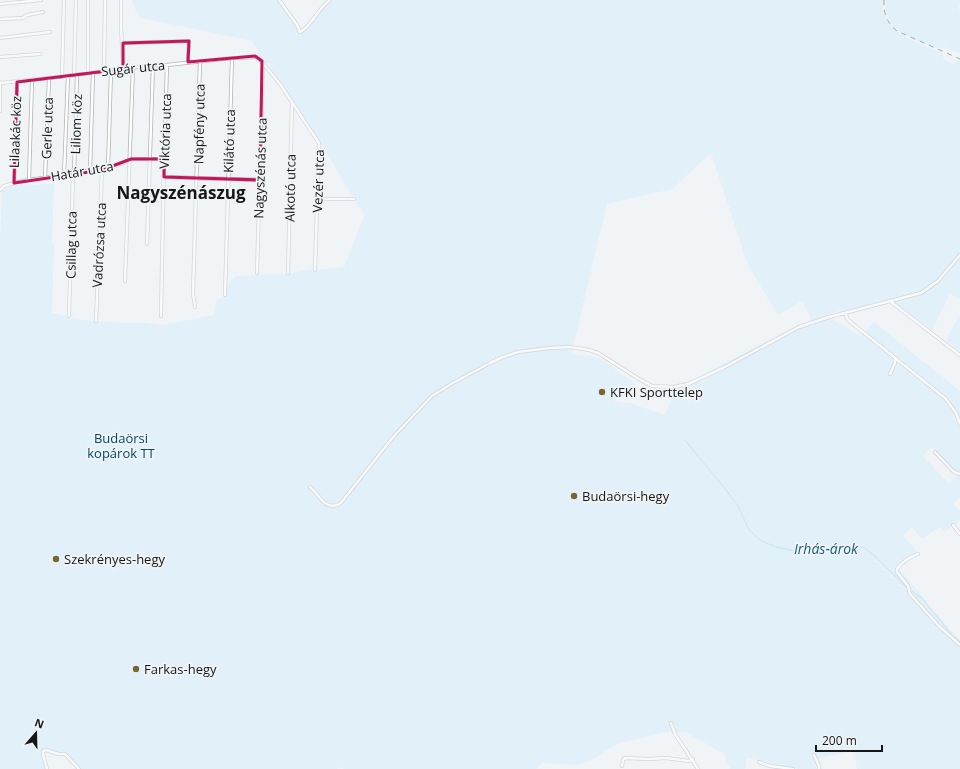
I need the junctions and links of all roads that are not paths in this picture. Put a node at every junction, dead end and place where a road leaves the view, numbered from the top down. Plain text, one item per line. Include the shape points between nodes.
1 (41, 0) edge
2 (64, 0) edge
3 (76, 0) edge
4 (88, 0) edge
5 (105, 0) edge
6 (121, 0) edge
7 (279, 0) edge
8 (328, 0) edge
9 (0, 4) edge
10 (43, 12) dead end
11 (0, 19) edge
12 (50, 32) dead end
13 (0, 38) edge
14 (123, 43) junction
15 (40, 54) dead end
16 (0, 57) edge
17 (232, 58) junction
18 (200, 61) junction
19 (188, 62) junction
20 (263, 62) junction
21 (153, 65) junction
22 (167, 65) junction
23 (133, 67) junction
24 (123, 69) junction
25 (104, 71) junction
26 (111, 71) junction
27 (93, 72) junction
28 (88, 73) junction
29 (76, 75) junction
30 (68, 76) junction
31 (62, 77) junction
32 (49, 78) junction
33 (32, 80) junction
34 (0, 82) edge
35 (17, 82) junction
36 (292, 102) junction
37 (0, 111) edge
38 (130, 159) junction
39 (150, 159) junction
40 (164, 159) junction
41 (108, 168) junction
42 (102, 170) junction
43 (90, 171) junction
44 (74, 174) junction
45 (64, 175) junction
46 (164, 177) junction
47 (45, 178) junction
48 (197, 179) junction
49 (29, 180) junction
50 (228, 180) junction
51 (260, 180) junction
52 (14, 183) junction
53 (0, 186) edge
54 (4, 186) junction
55 (0, 190) edge
56 (317, 199) junction
57 (354, 199) dead end
58 (147, 244) dead end
59 (960, 255) edge
60 (316, 270) dead end
61 (257, 273) dead end
62 (288, 273) dead end
63 (125, 281) dead end
64 (225, 295) dead end
65 (891, 302) junction
66 (195, 307) dead end
67 (845, 313) junction
68 (69, 316) dead end
69 (160, 316) dead end
70 (96, 321) dead end
71 (960, 355) edge
72 (895, 357) junction
73 (899, 361) junction
74 (895, 362) junction
75 (890, 374) dead end
76 (960, 424) edge
77 (935, 452) dead end
78 (960, 474) edge
79 (310, 488) dead end
80 (953, 525) dead end
81 (960, 534) edge
82 (918, 554) dead end
83 (960, 645) edge
84 (671, 723) dead end
85 (814, 756) dead end
86 (693, 759) junction
87 (759, 762) dead end
88 (622, 766) dead end
89 (47, 769) edge
90 (79, 769) edge
91 (698, 769) edge
92 (793, 769) edge
93 (819, 769) edge

1 - 9 street
2 - 31 street
3 - 29 street, Liliom köz
4 - 28 street
5 - 25 street
6 - 14 street
7 - 8 street via 300,32
10 - 11 street via 23,18
12 - 13 street
14 - 19 street via 189,41
14 - 24 street
15 - 16 street
17 - 18 street, Sugár utca
17 - 20 street, Sugár utca via 257,56
17 - 50 street, Kilátó utca
18 - 19 street, Sugár utca
18 - 48 street, Napfény utca
19 - 22 street, Sugár utca
20 - 36 street, Vezér utca
20 - 51 street, Nagyszénás utca
21 - 22 street, Sugár utca
21 - 23 street, Sugár utca
21 - 39 street
22 - 40 street, Viktória utca
23 - 24 street, Sugár utca
23 - 38 street
24 - 26 street, Sugár utca
25 - 26 street, Sugár utca
25 - 27 street, Sugár utca
26 - 41 street
27 - 28 street, Sugár utca
27 - 43 street
28 - 29 street, Sugár utca
29 - 30 street, Sugár utca
29 - 44 street, Liliom köz
30 - 31 street, Sugár utca
30 - 45 street
31 - 32 street, Sugár utca
32 - 33 street, Sugár utca
32 - 47 street, Gerle utca
33 - 35 street, Sugár utca
33 - 49 street
34 - 35 street, Sugár utca
34 - 37 street
35 - 52 street, Lilaakác köz
36 - 56 street, Vezér utca via 319,143
36 - 62 street, Alkotó utca
38 - 39 street, Határ utca
38 - 41 street, Határ utca
38 - 63 street
39 - 40 street, Határ utca
39 - 58 street
40 - 46 street, Viktória utca
41 - 42 street, Határ utca
42 - 43 street, Határ utca
42 - 70 street, Vadrózsa utca
43 - 44 street, Határ utca
44 - 45 street, Határ utca
44 - 68 street, Csillag utca
45 - 47 street, Határ utca
46 - 48 street
46 - 69 street, Viktória utca
47 - 49 street, Határ utca
48 - 50 street
48 - 66 street, Napfény utca via 193,293
49 - 52 street, Határ utca
50 - 51 street
50 - 64 street, Kilátó utca
51 - 61 street, Nagyszénás utca
52 - 54 street, Határ utca
53 - 54 street
54 - 55 street, Határ utca
56 - 57 street
56 - 60 street, Vezér utca
59 - 65 street via 930,288 916,296
65 - 67 street
65 - 71 street
67 - 72 street via 848,320
67 - 79 street via 799,327 702,378 674,387 649,385 589,350 560,347 518,352 503,357 438,392 426,402 393,437 338,505 328,506 317,492
72 - 73 street
72 - 74 street
73 - 74 street
73 - 76 street via 945,398 952,406
74 - 75 street
77 - 78 street via 954,472
80 - 81 street
82 - 83 street via 898,567 897,572 920,606
84 - 86 street via 675,734
85 - 93 street
86 - 88 street via 689,761 624,758
86 - 91 street
87 - 92 street
89 - 90 street via 43,754 46,750 65,754

